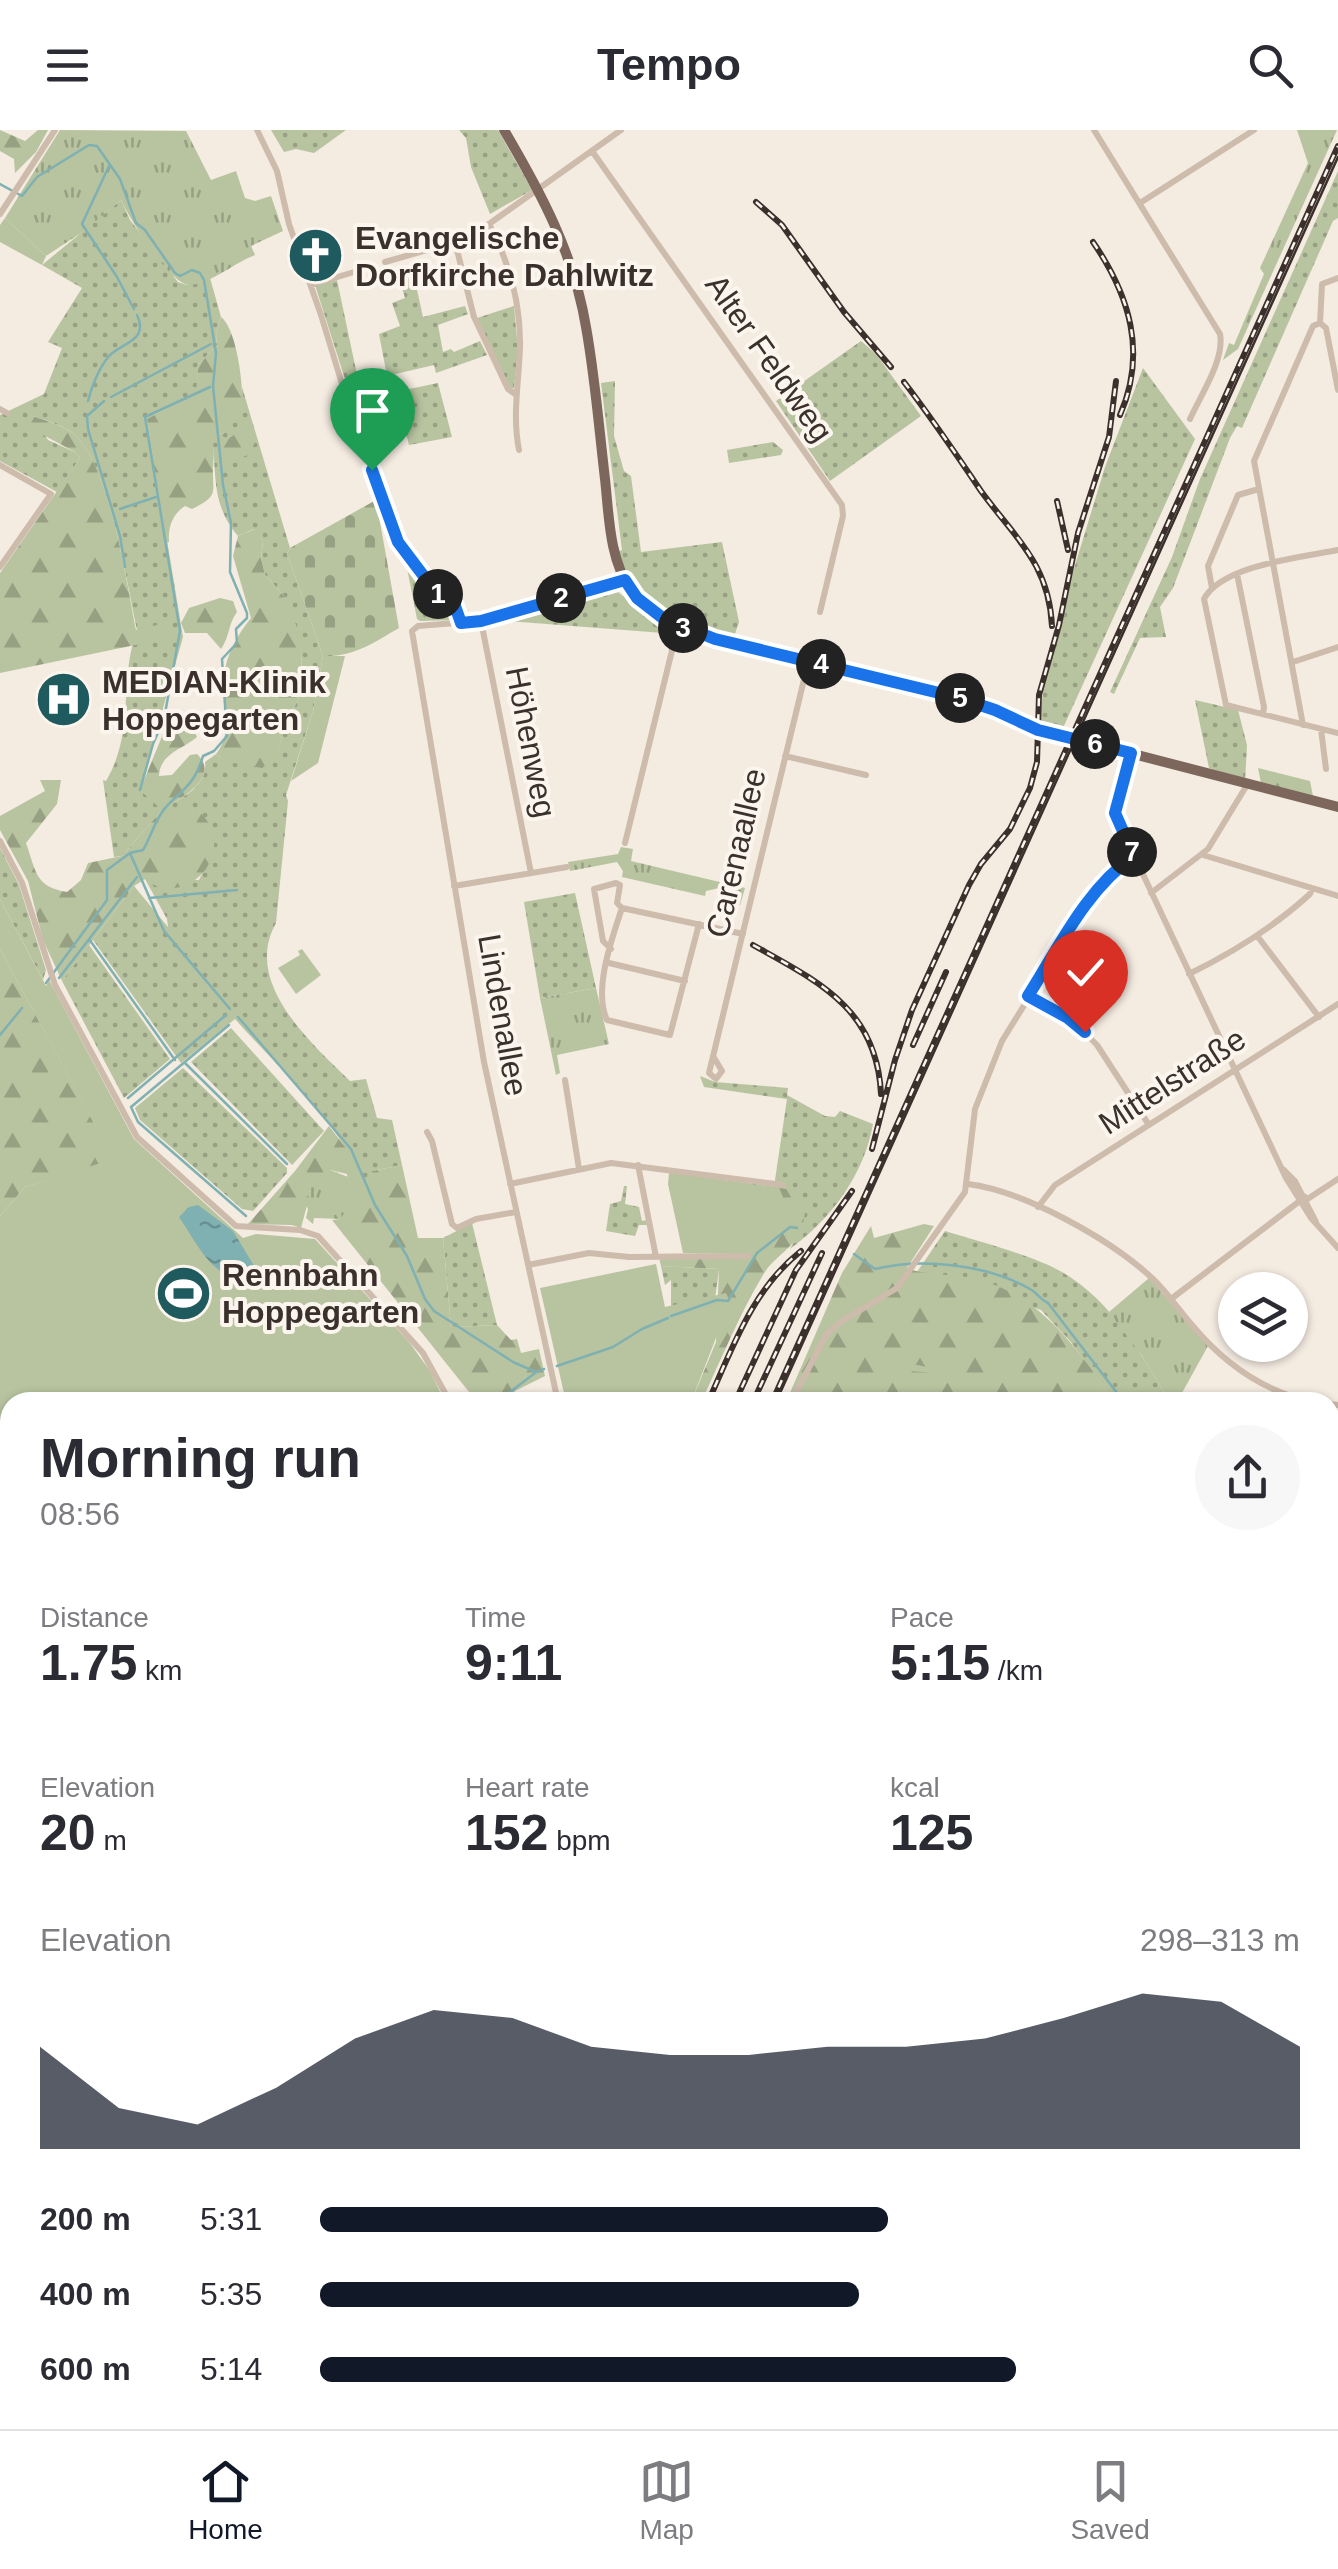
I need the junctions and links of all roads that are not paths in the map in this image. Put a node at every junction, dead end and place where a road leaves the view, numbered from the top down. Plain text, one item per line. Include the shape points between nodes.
1 (55, 130) edge
2 (257, 130) edge
3 (504, 130) edge
4 (621, 130) edge
5 (1094, 130) edge
6 (1254, 130) edge
7 (592, 151) junction
8 (538, 188) junction
9 (1140, 203) junction
10 (0, 214) edge
11 (489, 224) junction
12 (455, 242) junction
13 (385, 262) dead end
14 (354, 272) dead end
15 (1338, 278) edge
16 (311, 285) junction
17 (1320, 322) junction
18 (1338, 390) edge
19 (515, 394) junction
20 (1190, 419) dead end
21 (518, 450) dead end
22 (4, 467) edge
23 (0, 479) edge
24 (1259, 489) junction
25 (1338, 551) edge
26 (1274, 563) junction
27 (0, 568) edge
28 (1237, 574) junction
29 (625, 580) junction
30 (1212, 588) junction
31 (820, 612) dead end
32 (481, 621) junction
33 (461, 623) junction
34 (678, 626) junction
35 (1338, 646) edge
36 (808, 662) junction
37 (1293, 662) junction
38 (1262, 714) junction
39 (1304, 724) junction
40 (1320, 729) junction
41 (1338, 733) edge
42 (1131, 753) junction
43 (785, 756) junction
44 (1326, 769) dead end
45 (866, 775) dead end
46 (1248, 785) junction
47 (1338, 808) edge
48 (0, 840) edge
49 (625, 843) dead end
50 (1203, 855) junction
51 (1134, 856) junction
52 (568, 867) dead end
53 (531, 873) junction
54 (454, 886) junction
55 (1312, 889) junction
56 (1151, 893) junction
57 (1338, 896) edge
58 (622, 908) junction
59 (698, 924) junction
60 (742, 934) junction
61 (1258, 937) junction
62 (612, 949) junction
63 (608, 963) junction
64 (1189, 974) junction
65 (685, 982) junction
66 (1028, 996) junction
67 (1338, 1004) edge
68 (1319, 1017) junction
69 (713, 1056) dead end
70 (1235, 1070) junction
71 (565, 1080) dead end
72 (1150, 1125) junction
73 (427, 1132) dead end
74 (638, 1165) junction
75 (580, 1169) junction
76 (1338, 1179) edge
77 (510, 1184) junction
78 (968, 1184) junction
79 (783, 1185) dead end
80 (1304, 1200) junction
81 (1038, 1207) junction
82 (516, 1212) junction
83 (1338, 1248) edge
84 (748, 1256) dead end
85 (656, 1257) junction
86 (528, 1265) junction
87 (1171, 1299) junction
88 (444, 1392) edge
89 (556, 1392) edge
90 (796, 1392) edge
91 (1281, 1392) edge

1 - 10 street
2 - 16 street via 277,171
3 - 8 main road
4 - 7 street
5 - 9 street
6 - 9 street
7 - 8 street
7 - 31 street, Alter Feldweg via 842,506
8 - 11 street
8 - 29 main road via 581,299 611,532
9 - 20 street via 1222,341
11 - 12 street
11 - 19 street via 518,312
12 - 13 street
12 - 19 street via 474,318
14 - 16 street
15 - 17 street via 1322,284
16 - 33 street via 395,537 435,591 459,611
17 - 18 street
17 - 24 street via 1254,454
19 - 21 street
22 - 23 street
22 - 27 street via 51,494
24 - 26 street
24 - 30 street via 1238,495 1208,566
25 - 26 street
26 - 28 street
26 - 37 street
28 - 30 street
28 - 38 street
29 - 32 street
29 - 34 main road via 645,605
30 - 38 street via 1204,599 1226,704
32 - 33 street
32 - 53 street, Höhenweg
33 - 54 street, Lindenallee via 416,626 411,634
34 - 36 main road
34 - 49 street
35 - 37 street
36 - 42 main road via 970,701 1038,730
36 - 43 street, Carenaallee
37 - 39 street
38 - 39 street
39 - 40 street
40 - 41 street
40 - 44 street
42 - 46 main road
42 - 51 street via 1115,813
43 - 45 street
43 - 60 street, Carenaallee
46 - 47 main road
46 - 50 street
48 - 88 street via 22,883 55,985 141,1142 236,1226 318,1236 423,1354
50 - 55 street
50 - 56 street
51 - 56 street
51 - 66 street via 1088,902
52 - 53 street
53 - 54 street
54 - 77 street, Lindenallee
55 - 57 street
55 - 61 street
56 - 64 street
58 - 59 street
58 - 62 street
58 - 62 street via 620,885 596,887 604,942
59 - 60 street
59 - 65 street
60 - 69 street, Carenaallee
61 - 64 street
61 - 68 street
62 - 63 street
63 - 65 street
63 - 65 street via 604,1017 620,1024 672,1035
64 - 70 street
66 - 72 street via 1097,1045
66 - 78 street via 979,1096
67 - 68 street, Mittelstraße
68 - 70 street, Mittelstraße
70 - 72 street, Mittelstraße
70 - 80 street
71 - 75 street
72 - 81 street, Mittelstraße via 1056,1186
73 - 82 street via 452,1224
74 - 75 street
74 - 79 street
74 - 85 street
75 - 77 street
76 - 80 street
77 - 82 street, Lindenallee
78 - 81 street
78 - 90 street via 898,1288 826,1335
80 - 83 street
80 - 87 street
81 - 87 street via 1114,1248
82 - 86 street, Lindenallee
84 - 85 street
85 - 86 street via 589,1252
86 - 89 street, Lindenallee
87 - 91 street via 1212,1346

